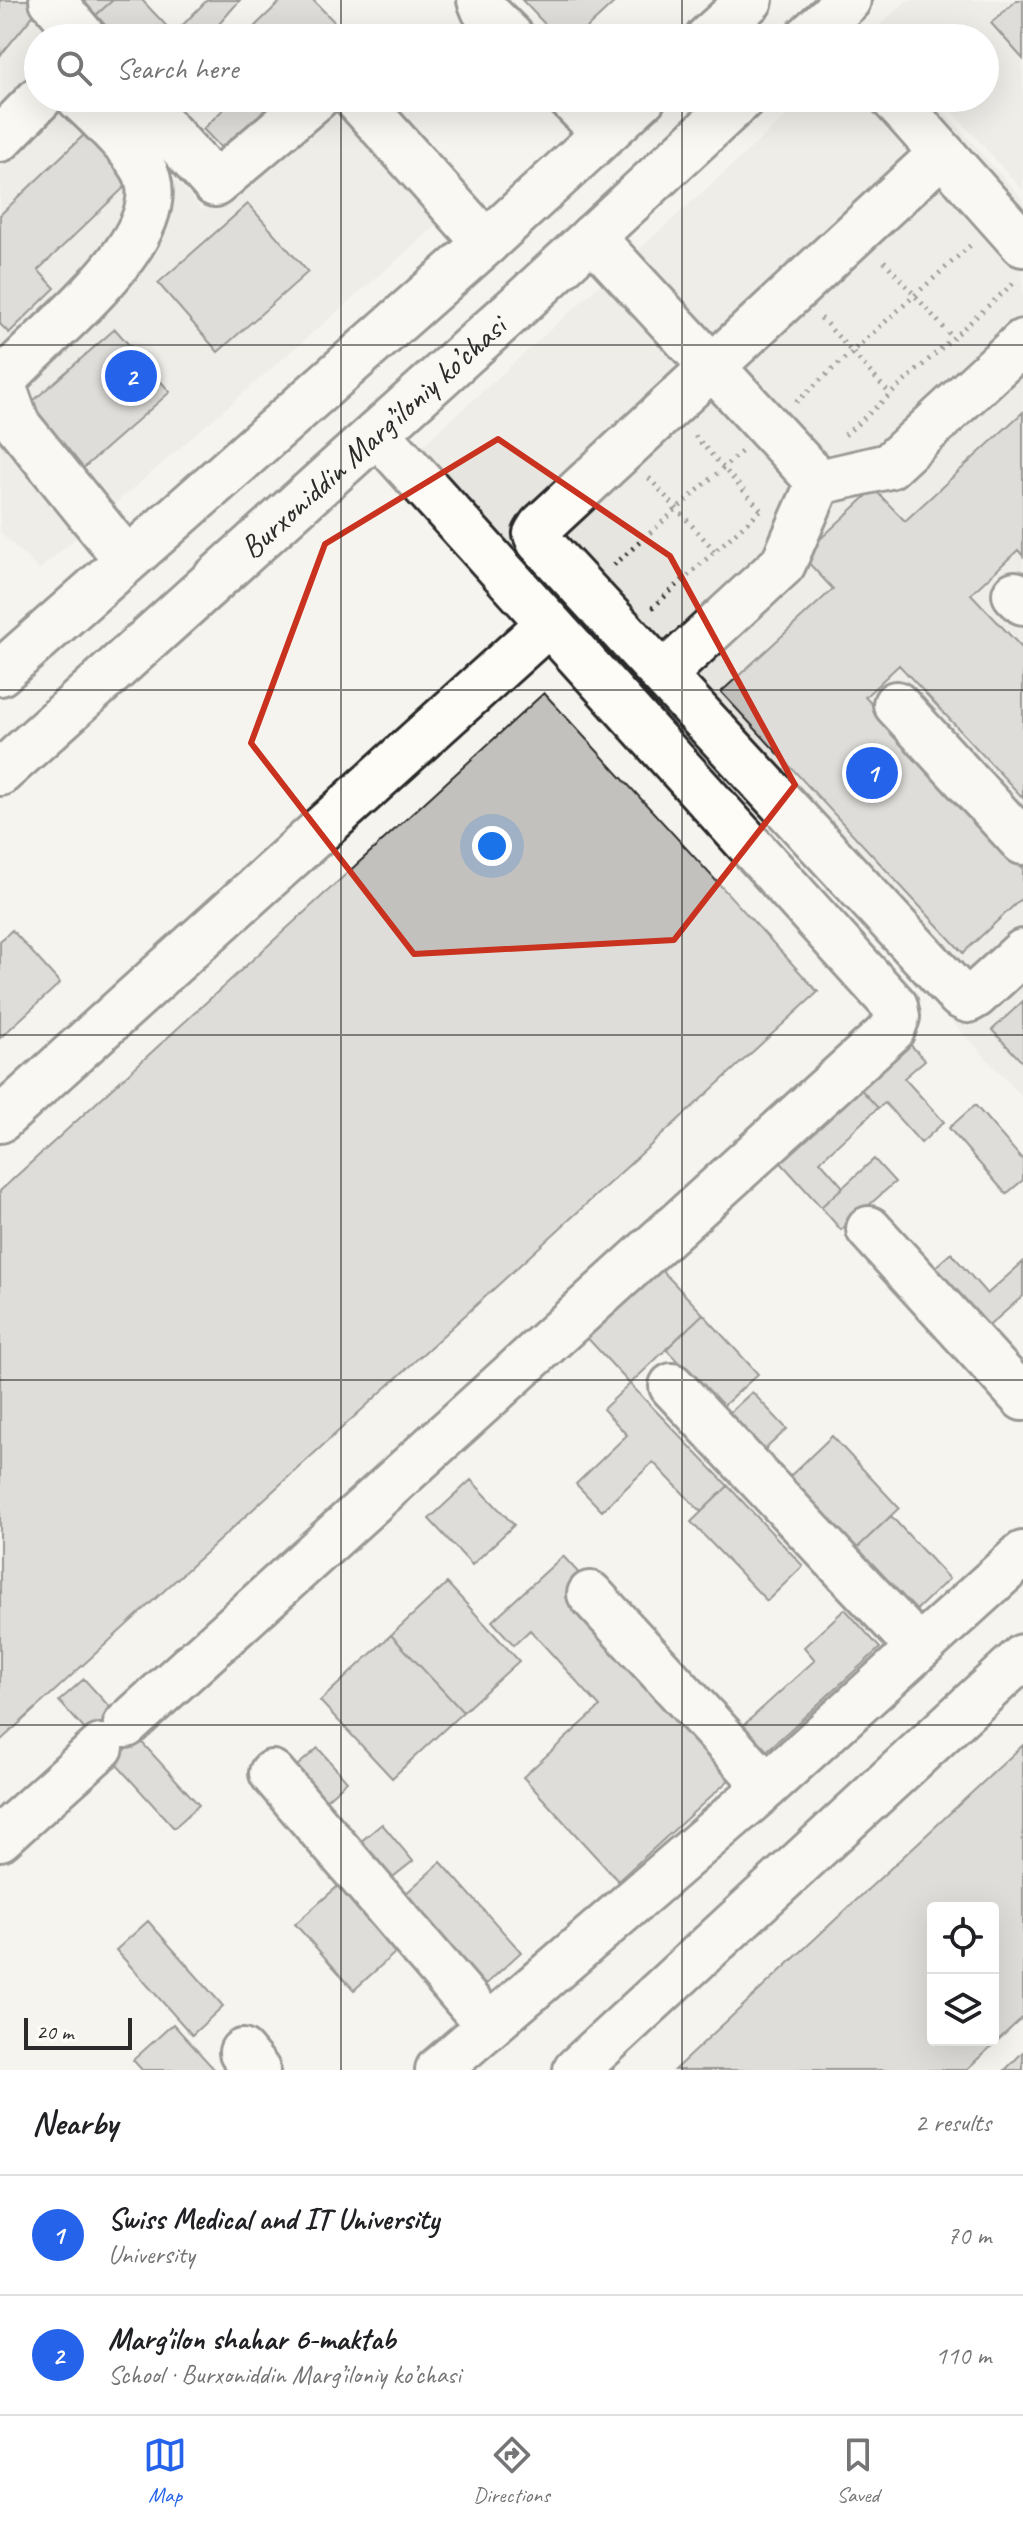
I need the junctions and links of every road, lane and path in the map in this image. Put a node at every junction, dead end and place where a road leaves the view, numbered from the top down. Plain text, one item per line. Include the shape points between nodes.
1 (52, 0) edge
2 (480, 0) edge
3 (750, 0) edge
4 (72, 24) edge
5 (498, 24) edge
6 (723, 24) edge
7 (26, 112) edge
8 (92, 112) edge
9 (151, 112) edge
10 (300, 112) edge
11 (369, 112) edge
12 (584, 112) edge
13 (627, 112) edge
14 (727, 112) edge
15 (905, 112) edge
16 (604, 133) junction
17 (0, 139) edge
18 (942, 153) junction
19 (858, 231) junction
20 (592, 237) junction
21 (486, 243) junction
22 (1023, 244) edge
23 (796, 289) junction
24 (953, 338) dead end
25 (1023, 342) edge
26 (712, 367) junction
27 (1, 379) edge
28 (890, 394) dead end
29 (669, 407) junction
30 (377, 433) junction
31 (623, 449) junction
32 (819, 482) junction
33 (761, 510) dead end
34 (715, 551) dead end
35 (127, 560) junction
36 (548, 624) junction
37 (0, 673) edge
38 (663, 675) junction
39 (896, 704) dead end
40 (0, 773) edge
41 (1023, 842) edge
42 (1023, 952) edge
43 (0, 1120) edge
44 (869, 1229) dead end
45 (672, 1386) dead end
46 (1023, 1398) edge
47 (1023, 1554) edge
48 (590, 1594) dead end
49 (919, 1648) junction
50 (1023, 1657) edge
51 (272, 1773) dead end
52 (767, 1786) junction
53 (0, 1838) edge
54 (489, 2026) junction
55 (438, 2070) edge
56 (576, 2070) edge

1 - 4 main road
2 - 5 main road
3 - 6 main road
7 - 17 main road
8 - 27 main road via 143,167 151,191 136,237 76,309
9 - 10 main road via 215,184
11 - 21 main road
12 - 16 main road
13 - 16 main road
14 - 20 main road, Burxoniddin Marg’iloniy ko’chasi
15 - 18 main road
16 - 21 main road
18 - 19 main road
18 - 22 main road
19 - 23 main road
19 - 24 path
20 - 26 main road
20 - 30 main road, Burxoniddin Marg’iloniy ko’chasi
21 - 35 main road
23 - 26 main road
23 - 28 path
25 - 32 main road via 889,466
26 - 29 main road
26 - 32 main road
27 - 35 main road via 17,424
29 - 31 main road
29 - 33 path
30 - 36 main road
30 - 40 main road, Burxoniddin Marg’iloniy ko’chasi
31 - 34 path
31 - 38 main road via 536,534
32 - 38 main road via 783,564
35 - 37 main road
36 - 43 main road
36 - 53 main road via 895,1006 892,1030
38 - 42 main road via 960,996 975,996
39 - 41 main road
44 - 46 main road
45 - 49 main road
47 - 49 main road
48 - 52 main road
49 - 52 main road
50 - 56 main road
51 - 54 main road
52 - 54 main road
54 - 55 main road

